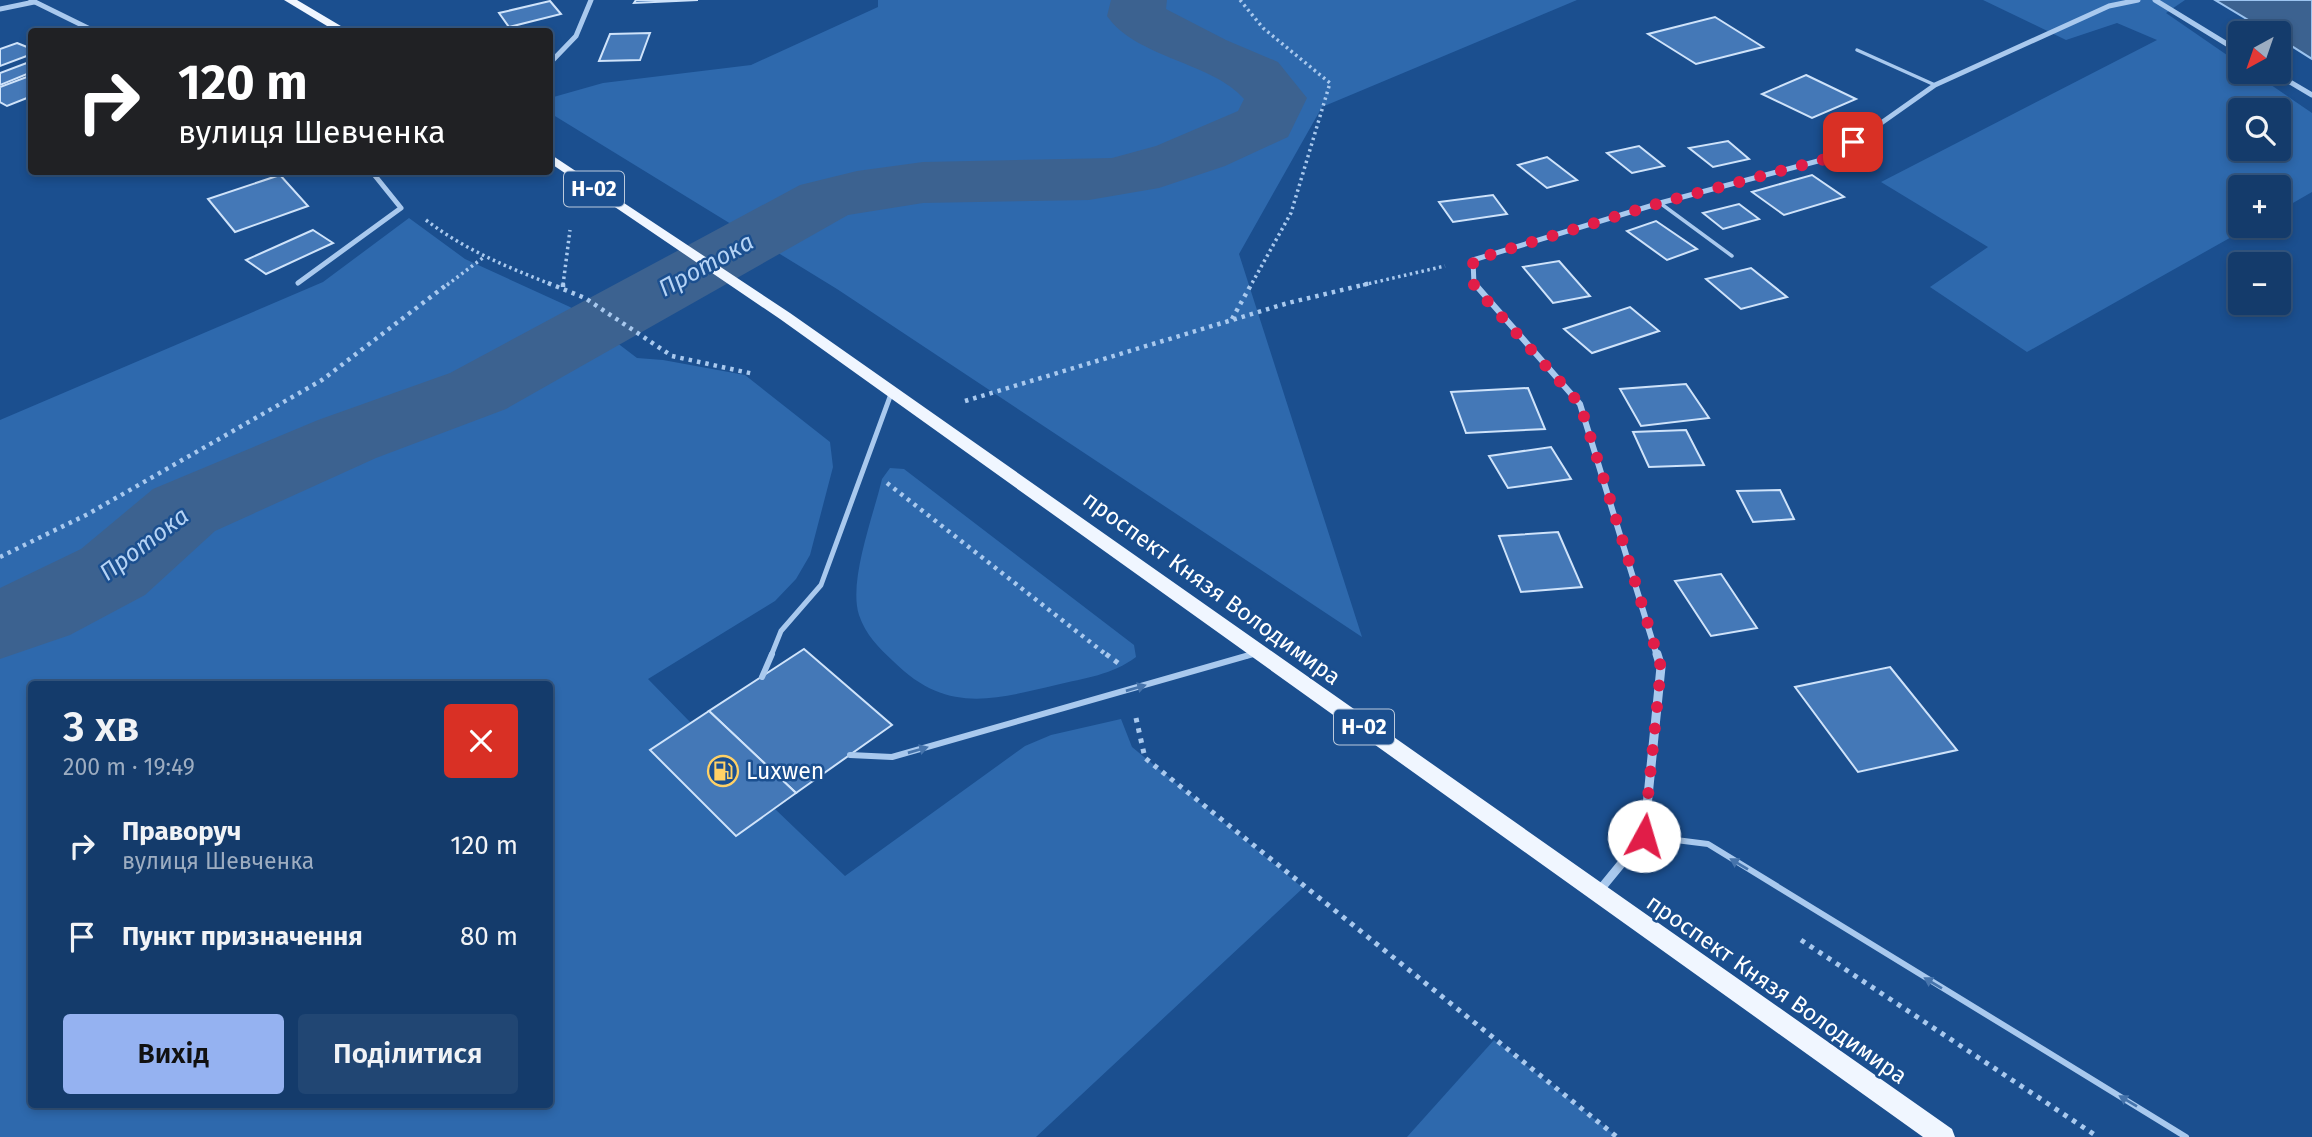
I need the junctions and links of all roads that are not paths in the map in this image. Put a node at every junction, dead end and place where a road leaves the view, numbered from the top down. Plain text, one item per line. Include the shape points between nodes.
1 (41, 0) edge
2 (289, 0) edge
3 (591, 0) edge
4 (2137, 0) edge
5 (2155, 0) edge
6 (33, 1) edge
7 (0, 9) edge
8 (88, 28) edge
9 (339, 28) edge
10 (2228, 45) edge
11 (1857, 50) dead end
12 (553, 61) edge
13 (2291, 83) edge
14 (1935, 85) junction
15 (2312, 95) edge
16 (553, 160) edge
17 (374, 175) edge
18 (1660, 203) junction
19 (1732, 256) dead end
20 (298, 283) dead end
21 (891, 394) junction
22 (1259, 653) junction
23 (762, 677) dead end
24 (850, 755) dead end
25 (1644, 836) junction
26 (1598, 892) junction
27 (1943, 1137) edge
28 (2186, 1137) edge

1 - 6 street
2 - 9 main road
3 - 12 street via 572,45
4 - 14 street via 2109,6
5 - 10 street
6 - 7 street
6 - 8 street
11 - 14 lane
13 - 15 street
14 - 18 street via 1833,157
16 - 21 main road, проспект Князя Володимира / Н-02 via 785,316
17 - 20 street via 401,208
18 - 19 lane
18 - 25 street via 1473,260 1474,286 1580,404 1661,667
21 - 22 main road, проспект Князя Володимира / Н-02
21 - 23 lane via 821,585 781,631
24 -> 22 lane via 892,757
22 - 26 main road, проспект Князя Володимира / Н-02
25 - 26 street
28 -> 25 lane via 1708,844
26 - 27 main road, проспект Князя Володимира / Н-02

